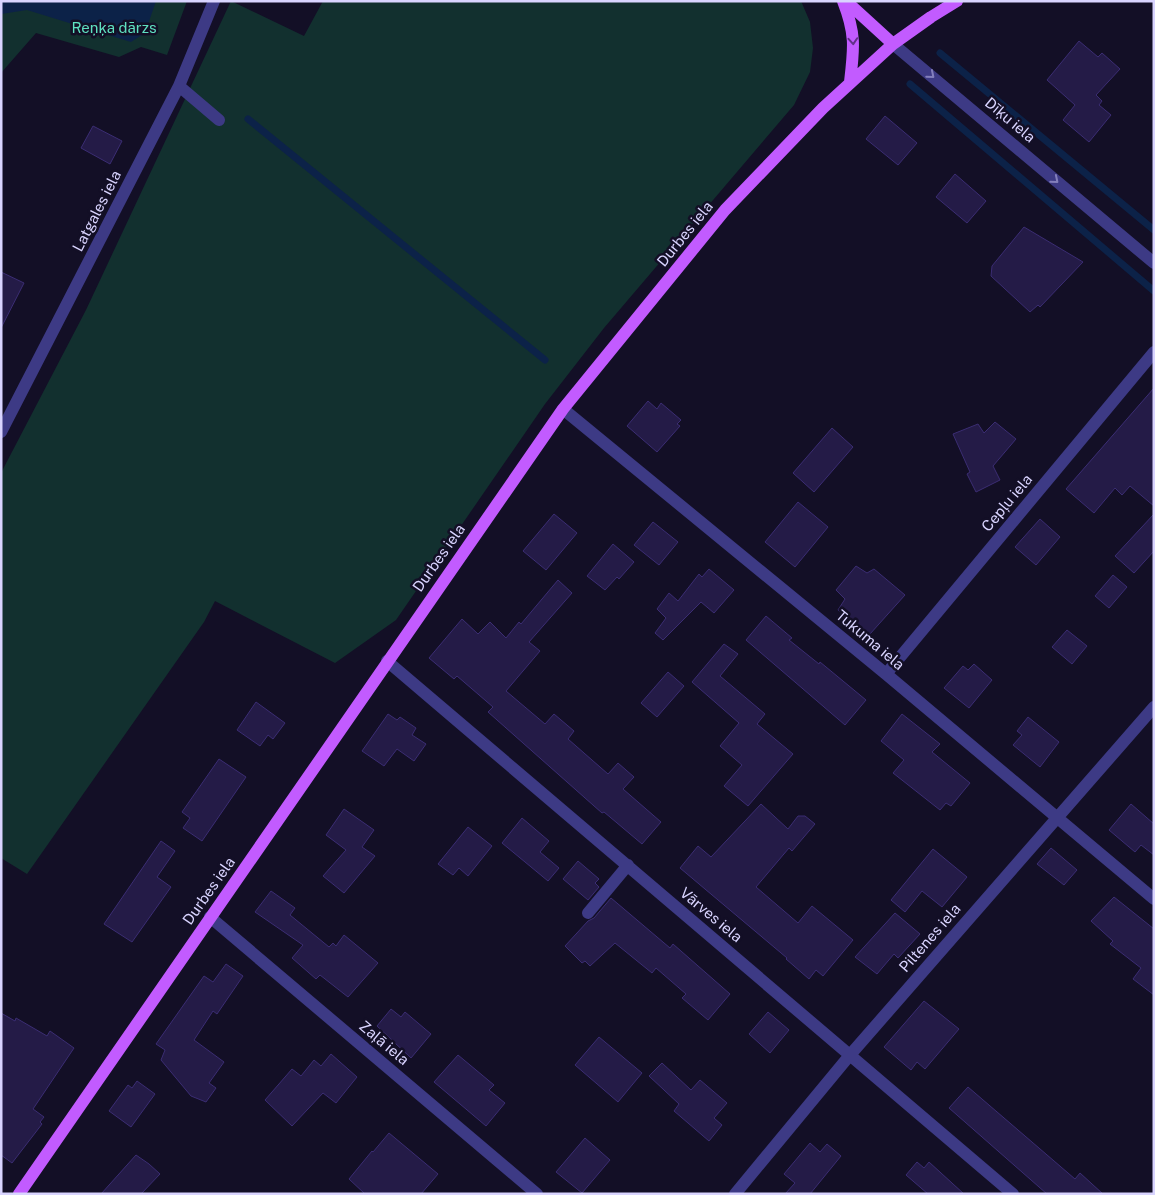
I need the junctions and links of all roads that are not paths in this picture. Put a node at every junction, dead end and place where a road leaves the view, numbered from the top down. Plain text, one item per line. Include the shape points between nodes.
1 (214, 1) edge
2 (845, 1) edge
3 (956, 1) edge
4 (893, 44) junction
5 (850, 82) junction
6 (179, 86) junction
7 (219, 120) dead end
8 (1154, 263) edge
9 (1154, 352) edge
10 (563, 409) junction
11 (1, 432) edge
12 (387, 661) junction
13 (886, 674) junction
14 (1154, 707) edge
15 (1057, 817) junction
16 (628, 865) junction
17 (1154, 899) edge
18 (588, 914) dead end
19 (210, 917) junction
20 (850, 1055) junction
21 (19, 1194) edge
22 (537, 1194) edge
23 (735, 1194) edge
24 (1013, 1194) edge

1 - 6 street, Latgales iela
2 - 4 main road, Dīķu iela
2 -> 5 main road, Dīķu iela via 854,44
3 - 4 main road, Durbes iela
4 - 5 main road, Durbes iela
4 -> 8 street, Dīķu iela
5 - 10 main road, Durbes iela via 725,210
6 - 7 street
6 - 11 street, Latgales iela
9 - 13 street, Cepļu iela
10 - 12 main road, Durbes iela
10 - 13 street, Tukuma iela
12 - 16 street, Vārves iela
12 - 19 main road, Durbes iela
13 - 15 street, Tukuma iela
14 - 15 street, Piltenes iela
15 - 17 street, Tukuma iela
15 - 20 street, Piltenes iela
16 - 18 street
16 - 20 street, Vārves iela
19 - 21 main road, Durbes iela
19 - 22 street, Zaļā iela
20 - 23 street, Piltenes iela
20 - 24 street, Vārves iela

